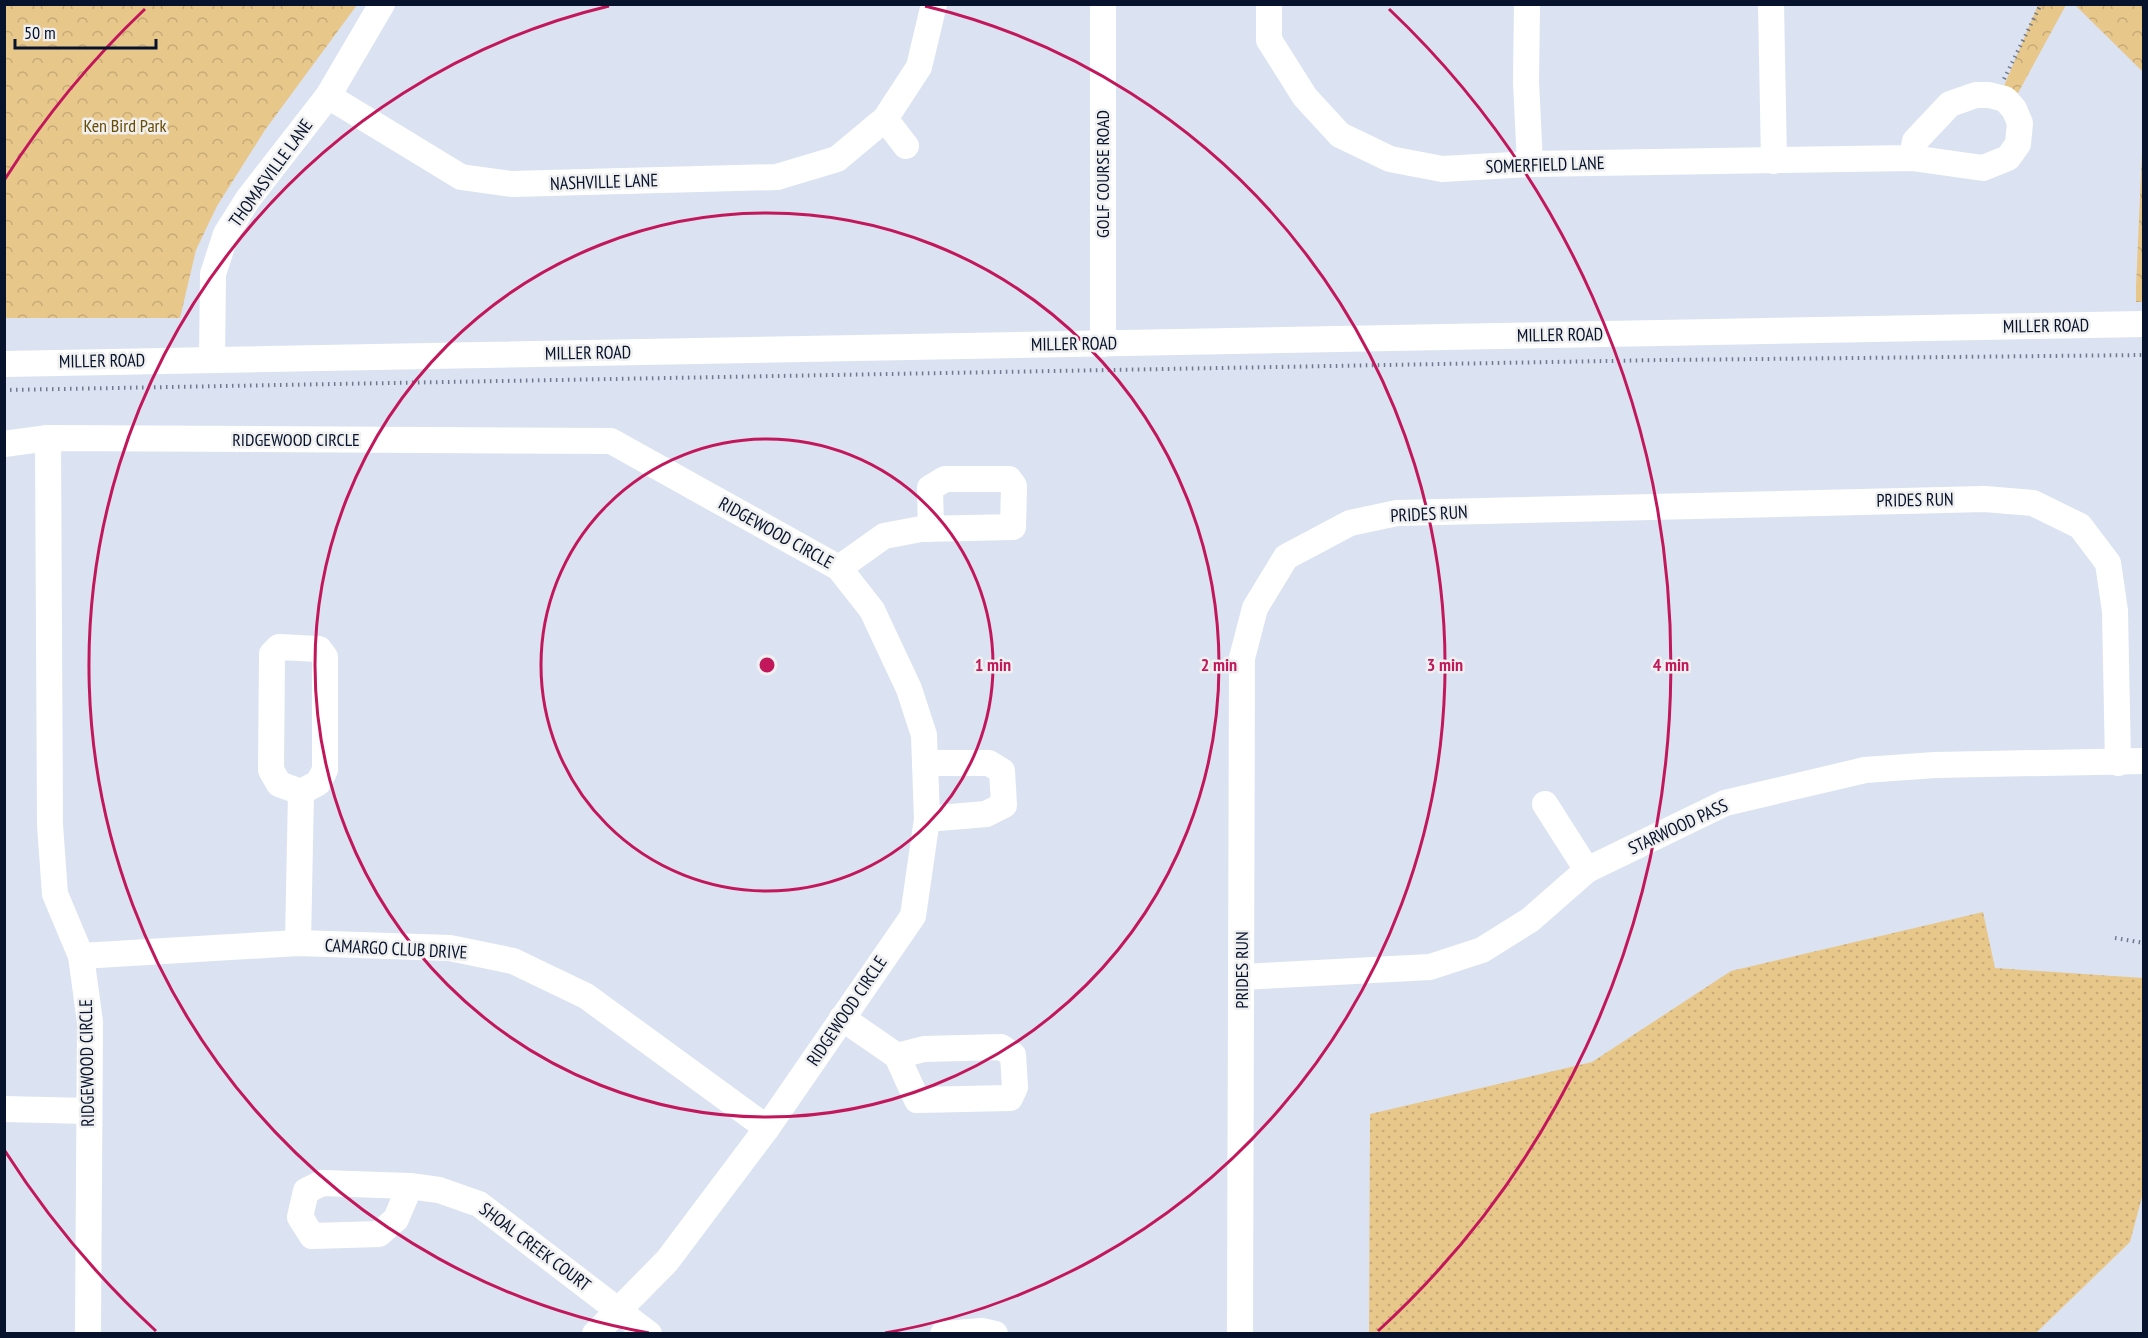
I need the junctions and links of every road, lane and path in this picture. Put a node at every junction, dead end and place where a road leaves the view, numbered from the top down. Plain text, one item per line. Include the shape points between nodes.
1 (382, 4) edge
2 (934, 4) edge
3 (1104, 4) edge
4 (1269, 4) edge
5 (1527, 4) edge
6 (1771, 4) edge
7 (2042, 4) edge
8 (328, 96) junction
9 (1996, 97) junction
10 (885, 119) junction
11 (906, 146) dead end
12 (1912, 158) junction
13 (1774, 161) junction
14 (1530, 164) junction
15 (2144, 324) edge
16 (1103, 344) junction
17 (2144, 355) edge
18 (212, 358) junction
19 (4, 363) edge
20 (4, 390) edge
21 (48, 438) junction
22 (4, 444) edge
23 (932, 529) dead end
24 (839, 568) junction
25 (2144, 761) edge
26 (925, 763) junction
27 (2118, 763) junction
28 (301, 792) junction
29 (1545, 804) dead end
30 (927, 819) junction
31 (1587, 870) junction
32 (2115, 938) dead end
33 (298, 943) junction
34 (2144, 943) edge
35 (81, 956) junction
36 (1242, 977) junction
37 (842, 1018) junction
38 (897, 1056) dead end
39 (4, 1109) edge
40 (89, 1111) junction
41 (767, 1128) junction
42 (410, 1186) dead end
43 (620, 1311) junction
44 (88, 1334) edge
45 (596, 1334) edge
46 (649, 1334) edge
47 (943, 1334) edge
48 (995, 1334) edge
49 (1240, 1334) edge

1 - 8 street, THOMASVILLE LANE
2 - 10 street, NASHVILLE LANE via 919,67
3 - 16 street, GOLF COURSE ROAD
4 - 14 street, SOMERFIELD LANE via 1269,40 1305,97 1340,135 1390,159 1442,169
5 - 14 street
6 - 13 street
7 - 9 path
8 - 10 street, NASHVILLE LANE via 461,177 511,184 777,177 837,159
8 - 18 street, THOMASVILLE LANE via 226,234 213,274
9 - 12 street via 1976,95 1950,104 1915,141
9 - 12 street, SOMERFIELD LANE via 2014,108 2020,123 2018,144 2008,158 1983,168
10 - 11 street
12 - 13 street, SOMERFIELD LANE
13 - 14 street, SOMERFIELD LANE
15 - 16 street, MILLER ROAD
16 - 18 street, MILLER ROAD
17 - 20 path
18 - 19 street, MILLER ROAD
21 - 22 street, RIDGEWOOD CIRCLE
21 - 24 street, RIDGEWOOD CIRCLE via 611,441
21 - 35 street, RIDGEWOOD CIRCLE via 51,836 55,894
23 - 24 street via 884,536
24 - 26 street, RIDGEWOOD CIRCLE via 872,610 891,649 924,735
25 - 27 street, STARWOOD PASS
26 - 30 street, RIDGEWOOD CIRCLE
26 - 30 street via 989,764 1002,771 1005,786 1004,806 986,814
27 - 31 street, STARWOOD PASS via 1935,765 1865,770 1725,803
27 - 36 street, PRIDES RUN via 2115,611 2108,563 2080,526 2033,503 1985,499 1397,513 1350,524 1286,557 1254,608 1242,658
28 - 28 street via 279,784 271,770 272,654 279,647 319,649 325,657 325,770 318,783
28 - 33 street
29 - 31 street
30 - 37 street, RIDGEWOOD CIRCLE via 913,916
31 - 36 street, STARWOOD PASS via 1530,920 1482,950 1430,967
32 - 34 path
33 - 35 street, CAMARGO CLUB DRIVE
33 - 41 street, CAMARGO CLUB DRIVE via 450,948 513,961 586,996
35 - 40 street, RIDGEWOOD CIRCLE via 90,1022
36 - 49 street, PRIDES RUN
37 - 38 street
37 - 41 street, RIDGEWOOD CIRCLE
39 - 40 street
40 - 44 street, RIDGEWOOD CIRCLE
41 - 43 street, RIDGEWOOD CIRCLE via 667,1261
42 - 43 street, SHOAL CREEK COURT via 439,1190 479,1204
43 - 45 street, RIDGEWOOD CIRCLE
43 - 46 street, SHOAL CREEK COURT
47 - 48 street via 982,1330

